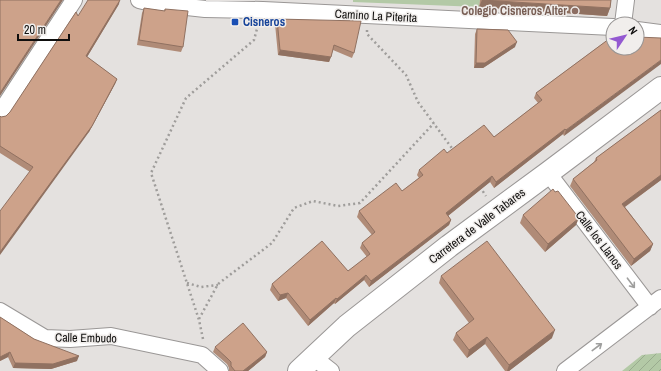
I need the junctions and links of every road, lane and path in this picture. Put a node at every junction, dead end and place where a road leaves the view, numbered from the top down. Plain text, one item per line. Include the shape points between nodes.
1 (74, 0) edge
2 (626, 0) edge
3 (147, 1) edge
4 (205, 5) edge
5 (263, 10) junction
6 (370, 16) junction
7 (624, 16) edge
8 (605, 27) edge
9 (645, 31) edge
10 (661, 33) edge
11 (661, 88) edge
12 (0, 113) edge
13 (434, 123) junction
14 (456, 155) edge
15 (548, 174) junction
16 (479, 186) edge
17 (497, 211) junction
18 (187, 283) junction
19 (218, 284) junction
20 (655, 303) edge
21 (0, 311) edge
22 (199, 320) junction
23 (202, 355) junction
24 (306, 364) edge
25 (220, 371) edge
26 (331, 371) edge
27 (565, 371) edge

1 - 12 street
2 - 7 street
3 - 4 street, Camino La Piterita
4 - 5 street, Camino La Piterita
5 - 6 street, Camino La Piterita
5 - 18 path via 254,40 186,98 151,173
6 - 8 street, Camino La Piterita
6 - 13 path via 367,34 406,74 418,102
9 - 10 street
11 - 15 main road, Carretera de Valle Tabares
13 - 14 path
13 - 19 path via 360,203 338,206 313,201 294,208 272,242
15 - 17 main road, Carretera de Valle Tabares
15 -> 20 street, Calle los Llanos
16 - 17 path
17 - 24 main road, Carretera de Valle Tabares via 347,326
18 - 19 path via 201,287
18 - 22 path
19 - 22 path
27 -> 20 street
21 - 23 street, Calle Embudo via 45,338 111,336
22 - 23 path via 204,344
23 - 25 street, Calle Embudo
24 - 26 street

